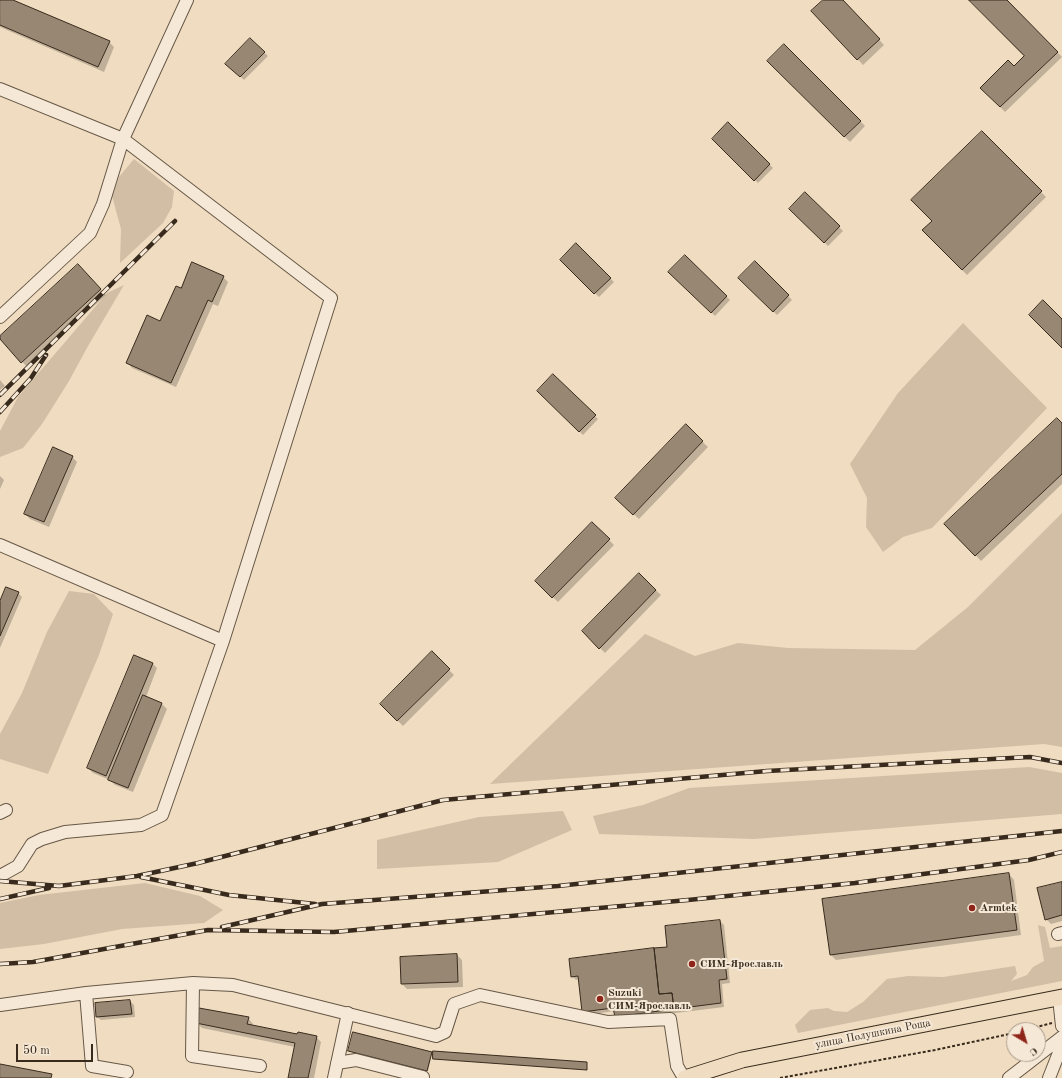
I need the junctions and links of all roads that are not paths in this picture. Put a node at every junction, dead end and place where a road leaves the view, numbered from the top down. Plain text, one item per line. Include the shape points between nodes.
1 (187, 0) edge
2 (0, 89) edge
3 (123, 139) junction
4 (0, 317) edge
5 (0, 545) edge
6 (223, 641) junction
7 (0, 876) edge
8 (193, 983) junction
9 (86, 993) junction
10 (1060, 997) edge
11 (0, 1004) edge
12 (348, 1013) junction
13 (1062, 1022) edge
14 (1062, 1037) edge
15 (1062, 1045) edge
16 (337, 1063) junction
17 (260, 1066) dead end
18 (127, 1072) dead end
19 (423, 1076) dead end
20 (334, 1078) edge
21 (685, 1078) edge
22 (1009, 1078) edge
23 (1049, 1078) edge

1 - 3 street
2 - 3 street
3 - 4 street via 103,204 90,233
3 - 6 street via 331,298
5 - 6 street
6 - 7 street via 162,815 141,825 65,832 42,839 32,844 18,866
8 - 9 street
8 - 12 street via 233,985
8 - 17 street via 192,1056
9 - 11 street
9 - 18 street via 92,1066
10 - 13 street
10 - 21 main road, улица Полушкина Роща via 742,1060
12 - 16 street
12 - 21 street via 436,1036 445,1032 454,1004 480,995 608,1022 670,1019 677,1066
14 - 22 street
15 - 23 street
16 - 19 street via 356,1060
16 - 20 street

